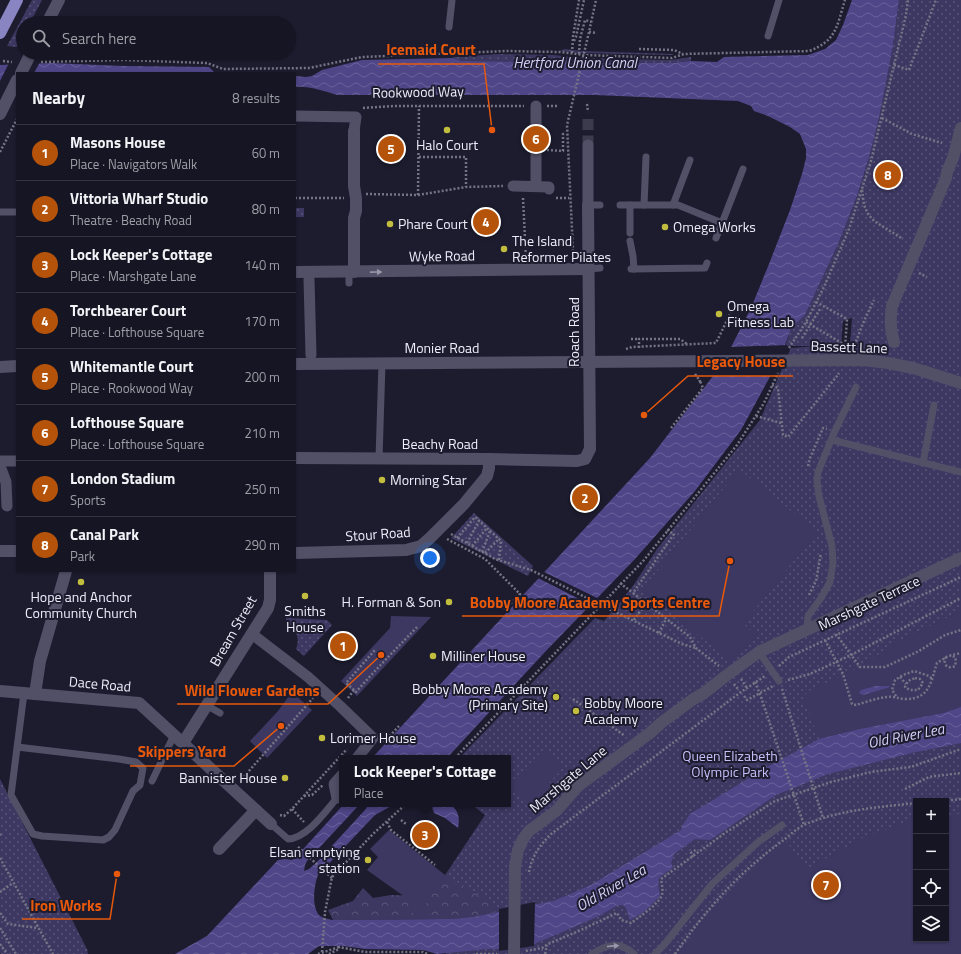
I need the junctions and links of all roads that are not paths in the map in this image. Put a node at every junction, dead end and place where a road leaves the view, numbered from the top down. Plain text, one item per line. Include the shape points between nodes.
1 (17, 0) edge
2 (59, 0) edge
3 (452, 0) edge
4 (779, 0) edge
5 (51, 16) edge
6 (449, 27) dead end
7 (0, 33) edge
8 (768, 36) dead end
9 (28, 60) edge
10 (22, 72) edge
11 (16, 82) edge
12 (536, 106) dead end
13 (2, 109) edge
14 (296, 116) edge
15 (961, 128) edge
16 (354, 131) joint
17 (588, 145) tunnel mouth
18 (646, 157) dead end
19 (690, 160) dead end
20 (743, 169) dead end
21 (518, 186) road end
22 (536, 186) junction
23 (549, 189) dead end
24 (594, 205) joint
25 (620, 205) dead end
26 (630, 205) junction
27 (644, 205) junction
28 (673, 205) junction
29 (0, 212) edge
30 (16, 212) edge
31 (722, 223) junction
32 (630, 233) dead end
33 (716, 238) dead end
34 (630, 241) dead end
35 (707, 263) dead end
36 (594, 268) junction
37 (296, 272) edge
38 (351, 276) junction
39 (309, 279) dead end
40 (894, 342) dead end
41 (311, 355) dead end
42 (589, 362) junction
43 (296, 364) edge
44 (16, 366) edge
45 (0, 367) edge
46 (382, 369) junction
47 (961, 383) edge
48 (856, 387) dead end
49 (934, 406) dead end
50 (832, 440) junction
51 (296, 458) edge
52 (379, 458) junction
53 (489, 459) junction
54 (585, 459) joint
55 (0, 461) edge
56 (16, 461) edge
57 (923, 463) junction
58 (0, 466) edge
59 (961, 472) edge
60 (3, 482) edge
61 (7, 506) dead end
62 (16, 551) edge
63 (0, 552) edge
64 (296, 553) edge
65 (961, 558) edge
66 (66, 572) edge
67 (270, 572) edge
68 (807, 629) junction
69 (252, 634) junction
70 (759, 652) junction
71 (729, 673) joint
72 (780, 682) road end
73 (0, 691) edge
74 (29, 693) junction
75 (206, 705) junction
76 (220, 713) dead end
77 (178, 739) junction
78 (17, 747) junction
79 (360, 755) edge
80 (339, 778) edge
81 (152, 781) dead end
82 (337, 798) joint
83 (256, 810) junction
84 (273, 823) joint
85 (782, 825) dead end
86 (219, 849) dead end
87 (518, 953) edge
88 (592, 954) edge
89 (634, 954) edge
90 (655, 954) edge

1 - 7 highway
2 - 5 street
3 - 6 lane
4 - 8 lane
9 - 10 street
11 - 13 street
12 - 22 street
14 - 16 street via 356,117
15 - 40 street via 956,160 947,172 892,306 890,326
16 - 38 street via 354,186 360,196 354,218
17 - 24 street
18 - 27 lane
19 - 28 lane
20 - 31 lane
21 - 22 street
22 - 23 street
24 - 36 street, Roach Road
25 - 26 lane
26 - 27 lane
26 - 32 lane
27 - 28 lane
28 - 31 lane
29 - 30 lane
31 - 33 lane
34 - 35 lane via 633,269 705,268
38 -> 36 street, Wyke Road
36 - 42 street, Roach Road
37 - 38 street, Wyke Road
39 - 41 street
42 - 46 street, Monier Road
42 - 47 street, Bassett Lane via 863,360 914,368
42 - 54 street, Roach Road via 590,449
43 - 46 street, Monier Road
44 - 45 street
46 - 52 lane
48 - 50 lane, Marshgate Terrace
49 - 57 lane
50 - 57 lane
50 - 68 lane, Marshgate Terrace via 818,472 817,481 832,546 833,563 830,582 808,616
51 - 52 street, Beachy Road
52 - 53 street, Beachy Road
53 - 54 street, Beachy Road via 577,462
53 - 64 street, Stour Road via 488,476 464,504 421,546 406,550
55 - 56 street
57 - 59 lane
58 - 60 street
60 - 61 street
62 - 63 street
65 - 68 street, Marshgate Terrace
66 - 74 street
67 - 69 street, Bream Street via 268,608
68 - 70 street, Marshgate Terrace
69 - 75 street, Bream Street
69 - 79 street via 308,677 374,738
70 - 71 street, Marshgate Terrace
70 - 72 lane
71 - 87 street, Marshgate Lane via 578,786 556,811 529,831 518,850 515,866
73 - 74 street, Dace Road
74 - 77 street, Dace Road via 139,703
74 - 78 lane
75 - 76 lane
75 - 77 street, Bream Street
77 - 81 lane
77 - 83 street, Dace Road
78 - 78 lane via 136,762 143,768 140,785 133,790 115,830 103,840 33,834 12,795
80 - 82 street via 334,784
82 - 84 lane, Dace Road via 305,833 293,839 288,839
83 - 84 street, Dace Road
83 - 86 street
85 - 90 lane via 757,843 712,884
88 -> 89 lane via 610,946 620,945

